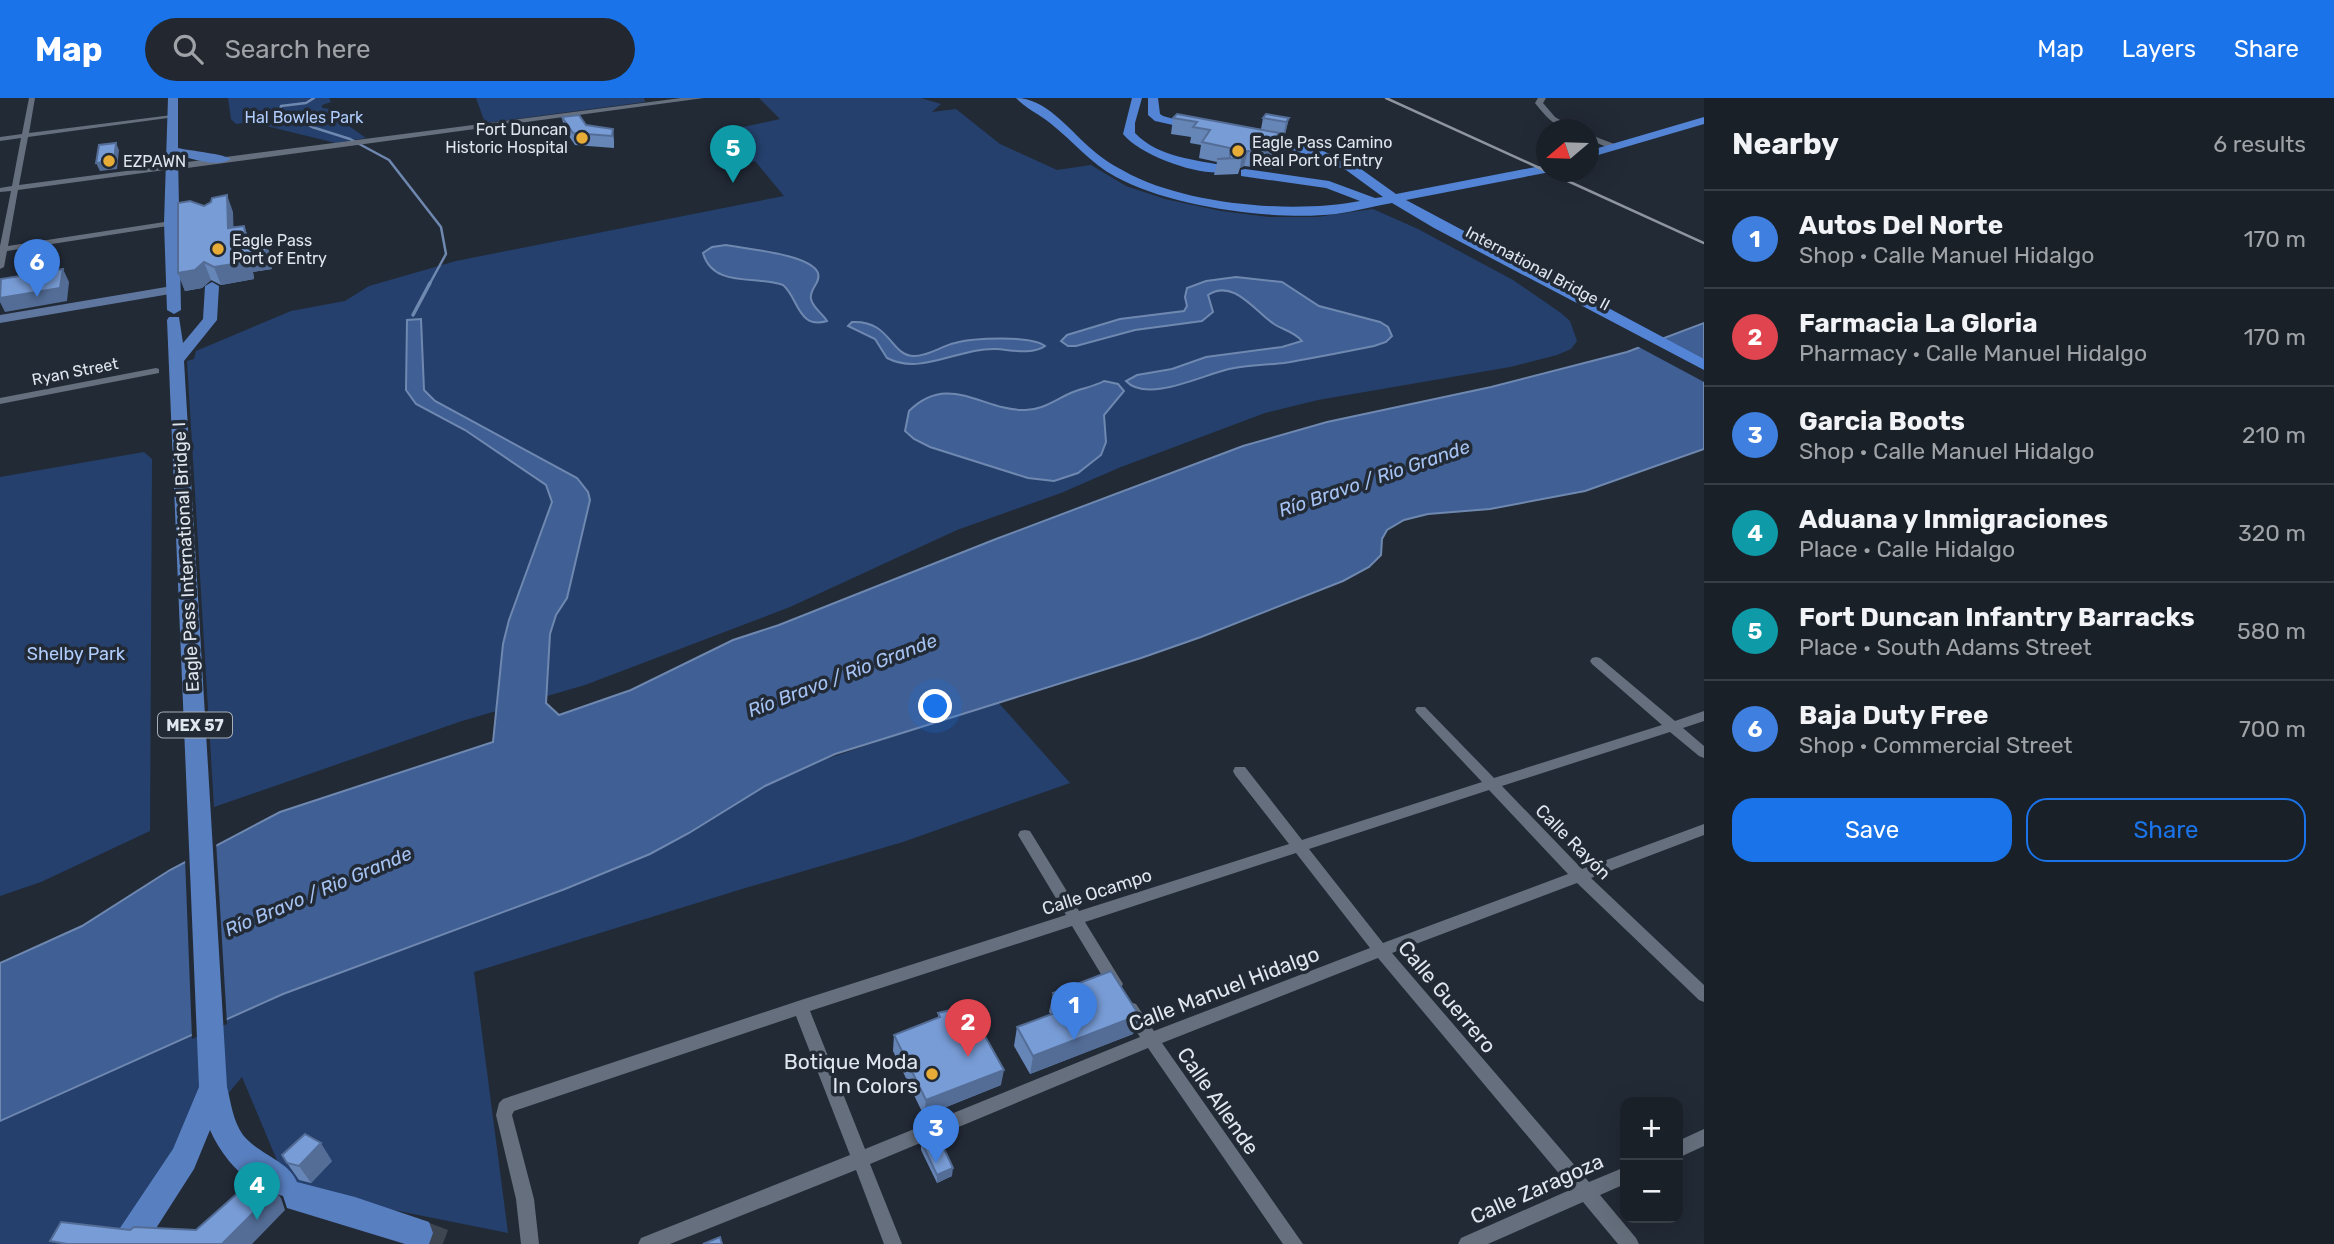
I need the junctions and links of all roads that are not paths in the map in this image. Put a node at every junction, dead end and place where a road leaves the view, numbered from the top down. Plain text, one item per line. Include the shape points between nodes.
1 (32, 98) edge
2 (173, 98) edge
3 (700, 98) edge
4 (1021, 98) edge
5 (1037, 98) edge
6 (1137, 98) edge
7 (1153, 98) edge
8 (1542, 98) edge
9 (648, 100) edge
10 (172, 117) junction
11 (1555, 119) edge
12 (1054, 120) junction
13 (1704, 120) edge
14 (1211, 130) edge
15 (1238, 135) edge
16 (25, 136) junction
17 (0, 139) edge
18 (1599, 140) edge
19 (1615, 147) junction
20 (173, 150) junction
21 (1599, 152) edge
22 (225, 159) junction
23 (1536, 164) edge
24 (173, 167) junction
25 (1221, 169) edge
26 (1536, 171) edge
27 (1245, 173) edge
28 (1503, 176) junction
29 (14, 188) junction
30 (0, 190) edge
31 (171, 223) junction
32 (2, 249) edge
33 (0, 267) edge
34 (212, 286) dead end
35 (172, 290) junction
36 (0, 319) edge
37 (170, 365) junction
38 (1704, 365) edge
39 (1704, 377) edge
40 (0, 401) edge
41 (1596, 661) dead end
42 (1420, 710) dead end
43 (1704, 716) edge
44 (1671, 727) junction
45 (1704, 753) edge
46 (1240, 771) dead end
47 (1489, 785) junction
48 (1704, 829) edge
49 (1026, 835) dead end
50 (1298, 848) junction
51 (1580, 877) junction
52 (1075, 919) junction
53 (1380, 950) junction
54 (1704, 995) edge
55 (801, 1007) junction
56 (1149, 1041) junction
57 (213, 1087) junction
58 (505, 1109) joint
59 (1704, 1137) edge
60 (1683, 1148) edge
61 (859, 1161) junction
62 (1620, 1177) edge
63 (1586, 1194) junction
64 (418, 1233) tunnel mouth
65 (129, 1242) edge
66 (530, 1244) edge
67 (647, 1244) edge
68 (893, 1244) edge
69 (1294, 1244) edge
70 (1467, 1244) edge
71 (1629, 1244) edge

1 - 16 street
2 - 10 main road, Eagle Pass International Bridge I
3 - 9 street
4 - 12 highway
5 - 12 highway
6 - 25 highway via 1129,134 1145,147 1179,160
7 - 14 highway via 1154,115 1159,119
8 - 11 street via 1539,103 1544,112
9 - 22 street
10 - 16 street
10 - 20 main road, Eagle Pass International Bridge I
12 - 28 highway via 1087,152 1121,175 1165,192 1226,206 1335,210
13 - 19 highway
15 - 38 highway, International Bridge II via 1333,159 1439,225
16 - 17 street
16 - 29 street
18 - 19 street
19 - 21 highway
20 - 22 main road
20 - 24 main road, Eagle Pass International Bridge I
22 - 24 street
23 - 28 highway
24 - 29 street
24 - 31 main road, Eagle Pass International Bridge I via 178,202
26 - 28 highway
27 - 39 highway, International Bridge II via 1355,193
29 - 30 street
29 - 32 street
31 - 32 street
31 - 35 main road, Eagle Pass International Bridge I
32 - 33 street
34 - 37 main road via 210,320
35 - 36 main road
35 - 37 main road, Eagle Pass International Bridge I
37 - 40 street, Ryan Street
37 - 57 main road, Eagle Pass International Bridge I / MEX 57
41 - 44 street
42 - 47 street, Calle Rayón
43 - 44 street, Calle Ocampo
44 - 45 street
44 - 47 street, Calle Ocampo
46 - 50 street, Calle Guerrero
47 - 50 street, Calle Ocampo
47 - 51 street, Calle Rayón
48 - 51 street, Calle Manuel Hidalgo
49 - 52 street, Calle Allende
50 - 52 street, Calle Ocampo
50 - 53 street, Calle Guerrero
51 - 53 street, Calle Manuel Hidalgo
51 - 54 street, Calle Rayón
52 - 55 street, Calle Ocampo
52 - 56 street, Calle Allende
53 - 56 street, Calle Manuel Hidalgo
53 - 63 street, Calle Guerrero
55 - 58 street, Calle Ocampo
55 - 61 street
56 - 61 street, Calle Manuel Hidalgo
56 - 69 street, Calle Allende
57 - 64 main road, MEX 57 via 223,1132 253,1166 290,1190
57 - 65 main road, MEX 57 via 184,1159
58 - 66 street
59 - 60 street
61 - 67 street, Calle Manuel Hidalgo
61 - 68 street
62 - 63 street, Calle Zaragoza
63 - 70 street, Calle Zaragoza
63 - 71 street, Calle Guerrero

